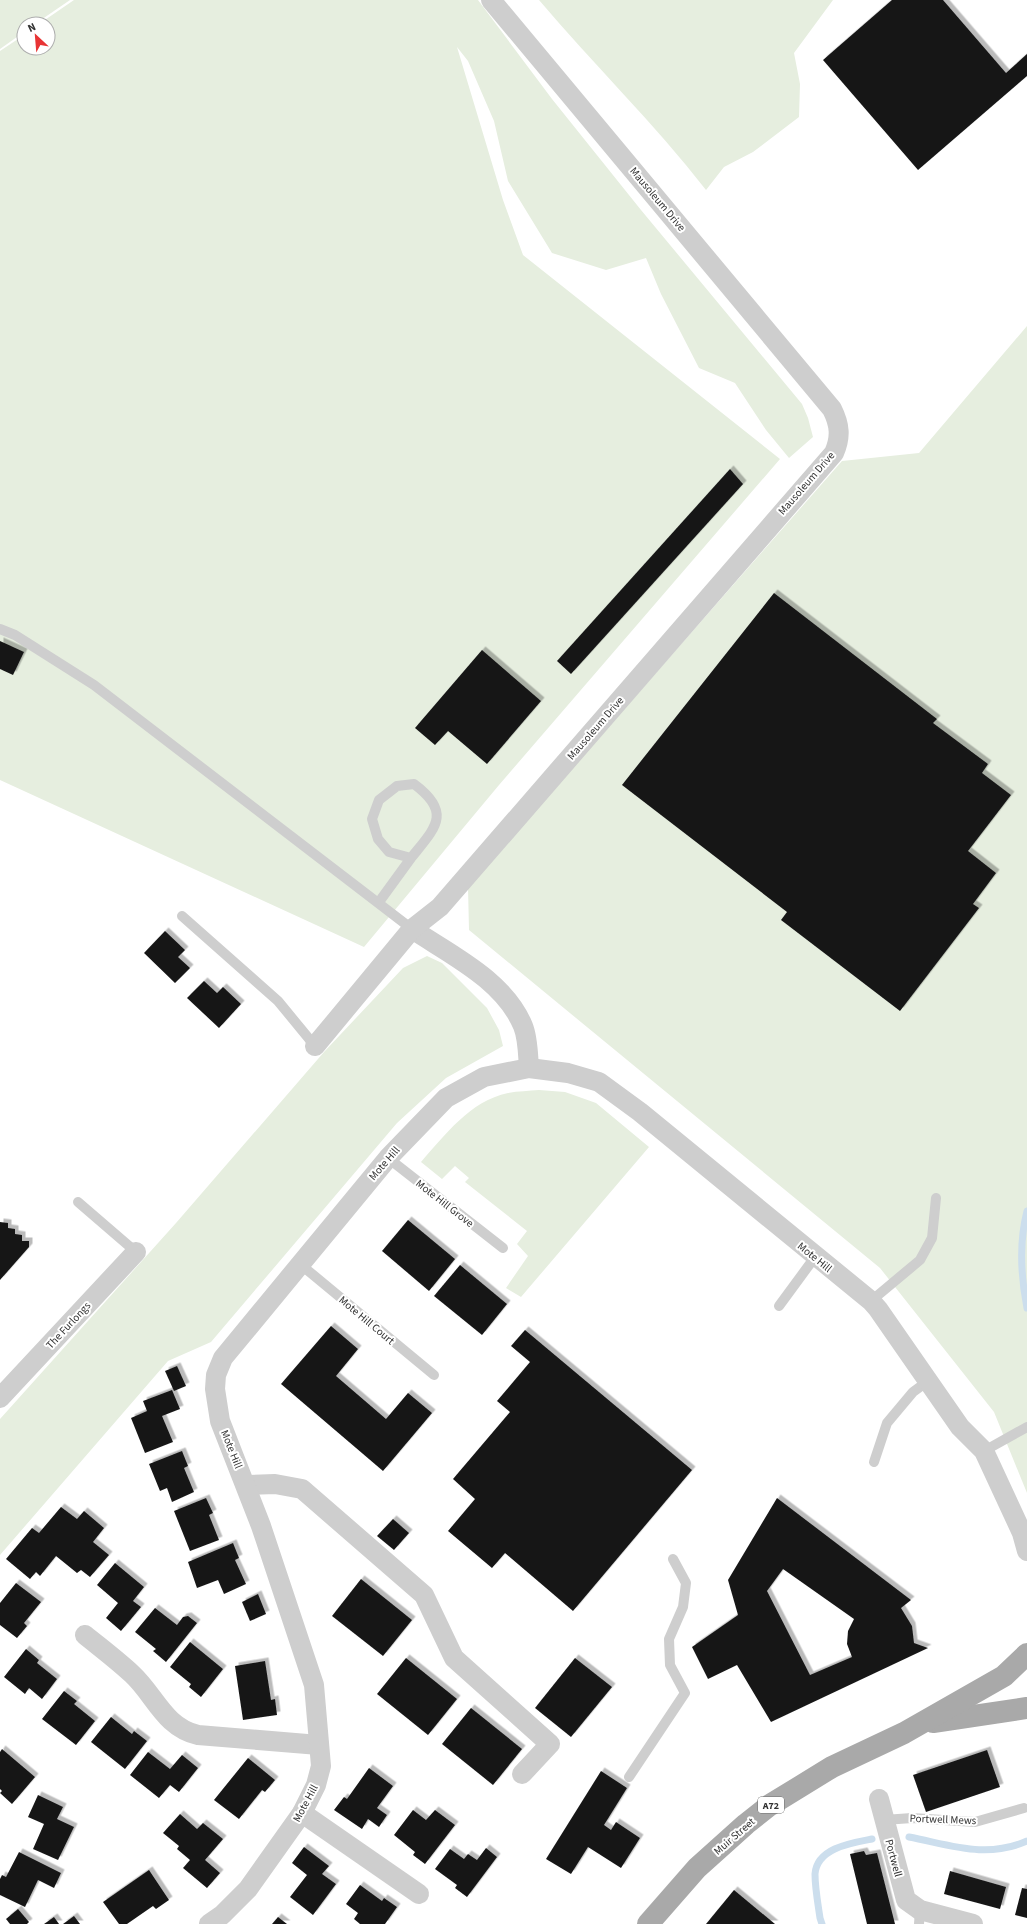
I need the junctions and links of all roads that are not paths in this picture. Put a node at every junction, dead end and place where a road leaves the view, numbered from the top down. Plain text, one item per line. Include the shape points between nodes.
1 (491, 0) edge
2 (0, 629) edge
3 (411, 858) junction
4 (379, 902) junction
5 (182, 916) dead end
6 (412, 929) junction
7 (315, 1046) joint
8 (529, 1068) junction
9 (388, 1158) junction
10 (936, 1198) dead end
11 (78, 1202) dead end
12 (502, 1248) dead end
13 (136, 1252) joint
14 (815, 1257) junction
15 (300, 1264) junction
16 (871, 1302) junction
17 (779, 1306) dead end
18 (434, 1375) dead end
19 (928, 1380) junction
20 (0, 1398) edge
21 (1027, 1427) edge
22 (984, 1451) junction
23 (874, 1462) dead end
24 (246, 1485) junction
25 (1025, 1540) edge
26 (673, 1559) dead end
27 (85, 1635) dead end
28 (1027, 1654) edge
29 (1027, 1708) edge
30 (921, 1724) junction
31 (319, 1745) junction
32 (522, 1774) dead end
33 (629, 1777) dead end
34 (879, 1800) dead end
35 (1024, 1808) dead end
36 (302, 1813) junction
37 (884, 1820) junction
38 (419, 1894) dead end
39 (920, 1917) edge
40 (209, 1924) edge
41 (648, 1924) edge
42 (973, 1924) edge

1 - 6 street, Mausoleum Drive via 832,409 838,421 839,442 834,453 440,907
2 - 4 lane via 15,635 94,685
3 - 3 lane via 389,852 378,839 372,819 379,800 397,786 414,784 429,795 437,810 436,825
3 - 4 lane
4 - 6 lane
5 - 7 lane via 278,1002
6 - 7 street
6 - 8 street via 489,981 510,1004 524,1027
8 - 9 street, Mote Hill via 484,1077 446,1098
8 - 14 street, Mote Hill via 568,1073 599,1082 640,1112
9 - 12 lane, Mote Hill Grove
9 - 15 street, Mote Hill
10 - 16 lane via 932,1238 920,1260
11 - 13 lane
13 - 20 street, The Furlongs
14 - 16 street, Mote Hill
14 - 17 lane
15 - 18 lane, Mote Hill Court
15 - 24 street, Mote Hill via 224,1358 216,1375 215,1389 220,1421
16 - 19 street, Mote Hill
19 - 22 street, Mote Hill via 960,1427
19 - 23 lane via 913,1392 887,1423
21 - 22 lane
22 - 25 street, Mote Hill
24 - 31 street, Mote Hill via 314,1685
24 - 32 street via 275,1484 302,1489 424,1595 454,1658 550,1744
26 - 33 lane via 686,1583 683,1607 669,1639 670,1665 685,1693
27 - 31 street via 133,1675 164,1714 186,1732
28 - 30 main road, Muir Street / A72 via 1004,1676
29 - 30 main road, Muir Street / A72
30 - 41 main road, Muir Street / A72 via 832,1767 770,1805 697,1868
31 - 36 street, Mote Hill via 321,1766 316,1784
34 - 37 street, Portwell
35 - 37 lane, Portwell Mews via 975,1822 912,1818
36 - 38 street
36 - 40 street, Mote Hill via 248,1889
37 - 39 street, Portwell via 904,1896
39 - 42 street

